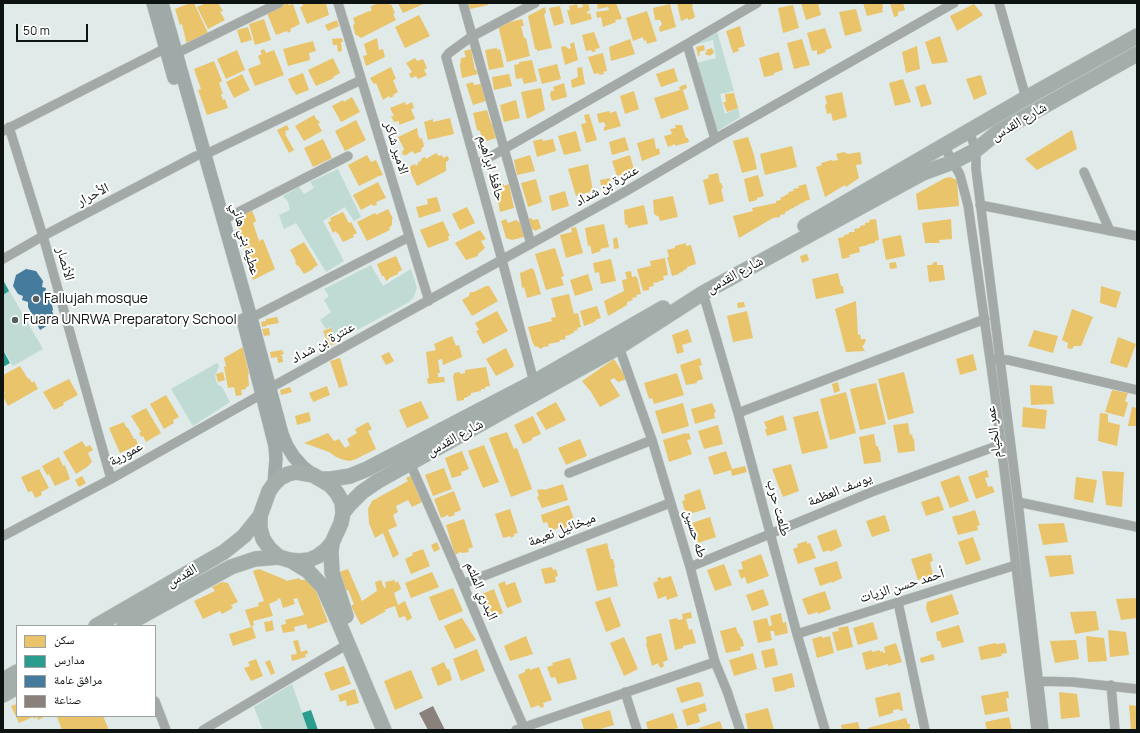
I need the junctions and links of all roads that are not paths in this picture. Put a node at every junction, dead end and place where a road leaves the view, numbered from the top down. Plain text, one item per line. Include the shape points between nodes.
1 (153, 3) edge
2 (162, 3) edge
3 (279, 3) edge
4 (338, 3) edge
5 (462, 3) edge
6 (535, 3) edge
7 (757, 3) edge
8 (954, 3) edge
9 (999, 3) edge
10 (522, 6) edge
11 (1137, 36) edge
12 (471, 37) junction
13 (687, 44) junction
14 (171, 51) junction
15 (1137, 54) edge
16 (361, 80) junction
17 (1026, 98) junction
18 (6, 129) edge
19 (969, 131) junction
20 (715, 139) junction
21 (944, 146) junction
22 (504, 149) junction
23 (976, 150) junction
24 (200, 155) junction
25 (348, 156) dead end
26 (953, 162) junction
27 (476, 165) junction
28 (1084, 172) dead end
29 (980, 205) junction
30 (223, 220) junction
31 (1110, 231) junction
32 (43, 236) junction
33 (1137, 236) edge
34 (409, 237) junction
35 (531, 244) junction
36 (3, 259) edge
37 (502, 260) junction
38 (703, 293) junction
39 (429, 301) junction
40 (251, 318) junction
41 (985, 319) junction
42 (620, 347) junction
43 (995, 359) junction
44 (534, 382) junction
45 (1137, 390) edge
46 (266, 391) junction
47 (738, 413) junction
48 (652, 440) junction
49 (1002, 444) junction
50 (410, 463) junction
51 (569, 473) dead end
52 (317, 477) junction
53 (111, 478) junction
54 (274, 484) junction
55 (670, 502) junction
56 (1018, 502) junction
57 (343, 513) junction
58 (260, 516) junction
59 (1137, 527) edge
60 (770, 533) junction
61 (3, 536) edge
62 (332, 543) junction
63 (284, 558) junction
64 (1016, 565) junction
65 (690, 566) junction
66 (463, 584) junction
67 (898, 602) junction
68 (98, 625) edge
69 (127, 625) edge
70 (797, 634) junction
71 (348, 644) junction
72 (715, 662) junction
73 (16, 673) edge
74 (3, 680) edge
75 (1034, 681) junction
76 (1111, 686) junction
77 (16, 688) edge
78 (1137, 690) edge
79 (625, 692) junction
80 (3, 695) edge
81 (156, 704) edge
82 (522, 729) edge
83 (166, 730) edge
84 (203, 730) edge
85 (384, 730) edge
86 (393, 730) edge
87 (637, 730) edge
88 (740, 730) edge
89 (826, 730) edge
90 (925, 730) edge
91 (1036, 730) edge
92 (1044, 730) edge
93 (1115, 730) edge

1 - 14 main road
2 - 14 main road, عطية بني هاني
3 - 14 street
4 - 16 street, الامير شاكر
5 - 12 street
6 - 10 street, حافظ ابراهيم
7 - 13 street
8 - 20 street, عنترة بن شداد
9 - 17 street
10 - 12 street, حافظ ابراهيم
11 - 17 main road
12 - 22 street
12 - 27 street, حافظ ابراهيم via 449,52 446,57
13 - 20 street
13 - 22 street
14 - 18 street
14 - 24 main road, عطية بني هاني
15 - 23 main road, شارع القدس via 998,132
16 - 24 street, الأحرار
16 - 34 street, الامير شاكر
17 - 19 main road
18 - 32 street, الأنصار
19 - 21 main road
19 - 23 street, عمر الخيام
20 - 35 street, عنترة بن شداد
21 - 26 street, عمر الخيام
21 - 44 main road
22 - 27 street
22 - 35 street
23 - 26 main road, شارع القدس
23 - 29 street, عمر الخيام
24 - 30 main road, عطية بني هاني
24 - 32 street, الأحرار
24 - 46 main road via 242,319
25 - 30 street
26 - 38 main road, شارع القدس via 923,173
26 - 41 street, عمر الخيام via 967,196
27 - 37 street, حافظ ابراهيم
28 - 31 street
29 - 31 street
29 - 43 street, عمر الخيام
30 - 40 main road, عطية بني هاني
31 - 33 street
32 - 36 street, الأحرار
32 - 53 street, الأنصار
34 - 39 street, الامير شاكر
34 - 40 street
35 - 37 street, عنترة بن شداد
37 - 39 street, عنترة بن شداد
37 - 44 street, حافظ ابراهيم
38 - 42 main road, شارع القدس
38 - 47 street, طلعت حرب
39 - 46 street, عنترة بن شداد
40 - 46 main road, عطية بني هاني
41 - 43 street, عمر الخيام
41 - 47 street
42 - 48 street, طه حسين
42 - 50 main road, شارع القدس
43 - 45 street
43 - 49 street, عمر الخيام
43 - 56 street, عمر الخيام
44 - 52 main road via 367,470 340,478
46 - 52 main road, عطية بني هاني via 287,446 303,467
46 - 53 street, عمورية
46 - 54 main road via 275,446
47 - 60 street, طلعت حرب
48 - 51 street
48 - 55 street, طه حسين
49 - 60 street, يوسف العظمة
49 - 64 street, عمر الخيام
50 - 57 main road, شارع القدس via 366,489
50 - 66 street, البدري الملثم
52 - 54 main road via 296,472 280,478
52 - 57 main road via 337,493 342,502
53 - 61 street, عمورية
54 - 58 main road
55 - 65 street, طه حسين
55 - 66 street, ميخائيل نعيمة
56 - 59 street
56 - 75 street, عمر الخيام
57 - 62 main road via 338,534
58 - 63 main road via 263,539 270,549
58 - 68 main road, القدس via 244,536 224,552
60 - 65 street, يوسف العظمة
60 - 70 street, طلعت حرب
62 - 63 main road via 318,556 309,560
62 - 86 main road via 334,581
63 - 69 main road, القدس via 255,560 231,567
63 - 71 main road via 308,571 323,587
64 - 67 street, أحمد حسن الزيات
64 - 75 street, عمر الخيام
65 - 72 street, طه حسين
66 - 82 street, البدري الملثم
67 - 70 street, أحمد حسن الزيات
67 - 90 street
70 - 89 street, طلعت حرب
71 - 84 street
71 - 85 main road
72 - 79 street
72 - 88 street, طه حسين
73 - 74 main road
75 - 76 street
75 - 91 street, عمر الخيام
75 - 92 street, عمر الخيام
76 - 78 street
76 - 93 street
77 - 80 main road
79 - 82 street
79 - 87 street
81 - 83 street

